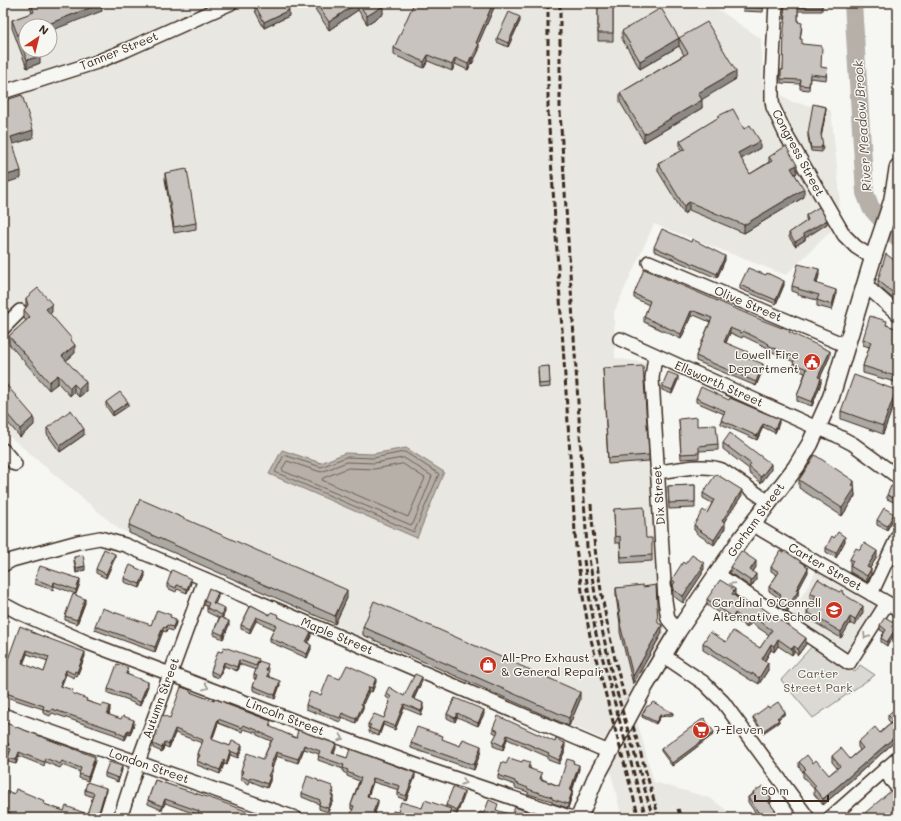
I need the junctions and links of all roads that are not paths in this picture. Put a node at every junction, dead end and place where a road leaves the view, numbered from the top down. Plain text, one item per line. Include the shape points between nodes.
1 (231, 3) edge
2 (776, 3) edge
3 (3, 92) edge
4 (898, 167) edge
5 (894, 202) edge
6 (874, 258) junction
7 (649, 262) dead end
8 (865, 285) junction
9 (20, 311) dead end
10 (898, 314) edge
11 (3, 328) edge
12 (620, 339) dead end
13 (847, 346) junction
14 (656, 356) junction
15 (818, 428) junction
16 (3, 450) edge
17 (15, 464) dead end
18 (657, 472) junction
19 (898, 477) edge
20 (769, 502) junction
21 (752, 524) junction
22 (898, 536) edge
23 (3, 565) edge
24 (717, 574) junction
25 (205, 579) junction
26 (871, 594) junction
27 (3, 604) edge
28 (892, 606) edge
29 (678, 631) junction
30 (664, 656) junction
31 (170, 673) junction
32 (3, 715) edge
33 (609, 752) junction
34 (898, 758) edge
35 (138, 762) junction
36 (886, 768) junction
37 (898, 788) edge
38 (120, 818) edge
39 (295, 818) edge
40 (572, 818) edge
41 (579, 818) edge
42 (808, 818) edge
43 (830, 818) edge

1 - 3 street, Tanner Street via 97,62
2 - 6 street, Congress Street via 773,107 786,135 844,235 856,247
4 - 5 main road, Gorham Street
5 - 6 main road, Gorham Street
6 - 8 main road, Gorham Street
7 - 13 street, Olive Street
8 - 10 street
8 - 13 main road, Gorham Street
9 - 11 street
12 - 14 street, Ellsworth Street
13 - 15 main road, Gorham Street via 832,397
14 - 15 street, Ellsworth Street
14 - 18 street, Dix Street via 652,378
15 - 19 street, Ellsworth Street via 853,444
15 - 20 main road, Gorham Street via 803,456
16 - 17 street
18 - 20 street via 715,468 722,470
18 - 29 street, Dix Street via 665,600 668,619
20 - 21 main road, Gorham Street
21 - 24 main road, Gorham Street
21 - 26 street, Carter Street
22 - 26 street
23 - 25 street, Maple Street via 12,560 100,538 125,545
28 -> 24 street via 849,663
24 - 29 main road, Gorham Street
25 - 31 street, Autumn Street
25 - 33 street, Maple Street
26 - 28 street, Carter Street
27 - 31 street, Lincoln Street via 88,643
29 - 30 main road, Gorham Street
30 - 33 main road, Gorham Street
30 - 42 street via 704,682 723,702
31 - 35 street, Autumn Street
31 -> 40 street, Lincoln Street via 427,769
32 - 35 street, London Street
33 - 41 main road, Gorham Street
34 - 36 street
35 - 38 street, Autumn Street
35 - 39 street, London Street
36 - 37 street
36 - 43 street

